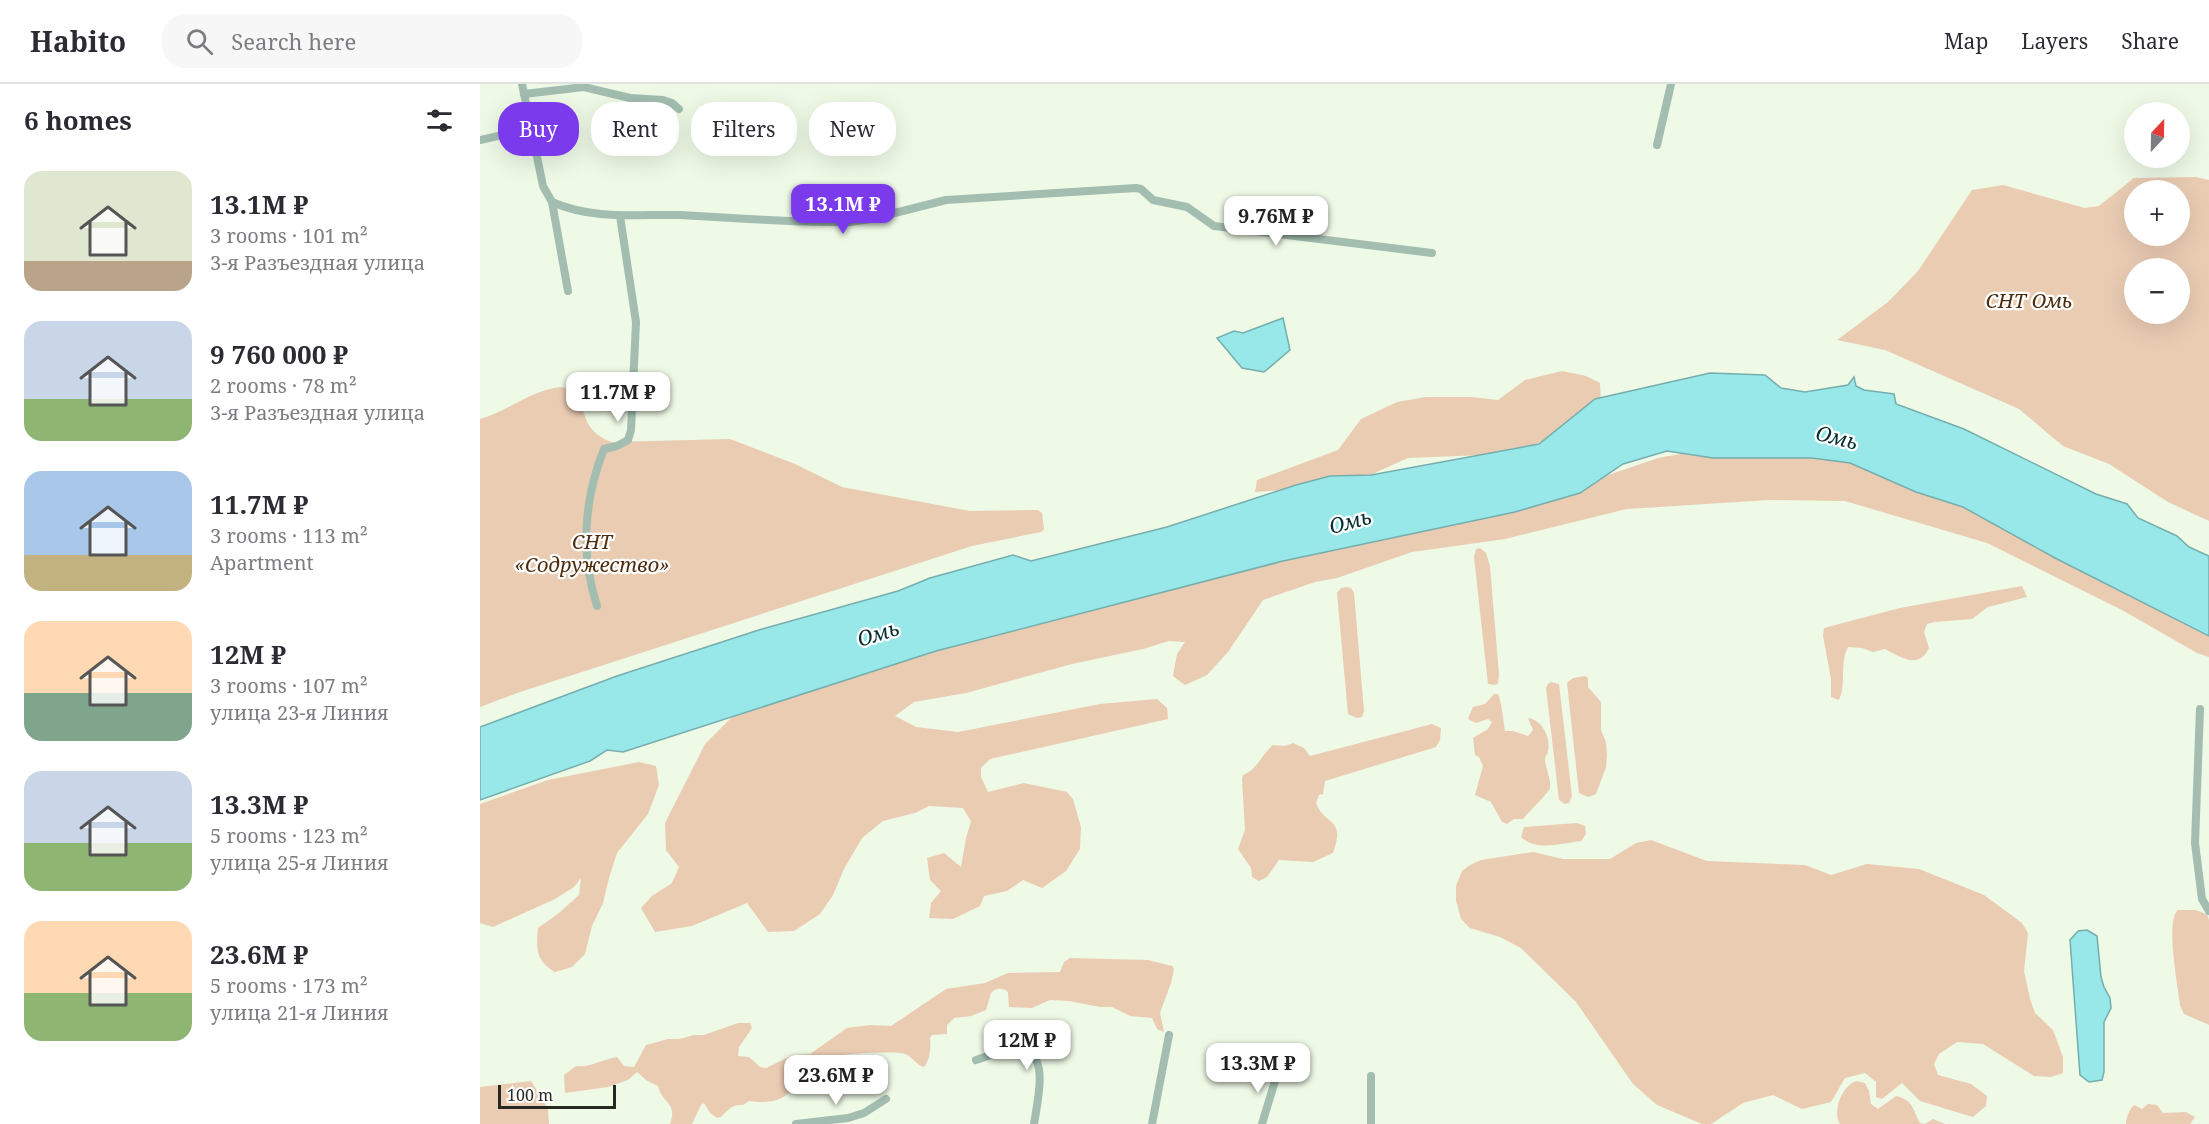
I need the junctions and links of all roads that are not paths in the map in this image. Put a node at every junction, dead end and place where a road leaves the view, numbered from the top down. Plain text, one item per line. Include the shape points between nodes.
1 (522, 84) edge
2 (1671, 84) edge
3 (524, 94) junction
4 (525, 102) edge
5 (668, 102) edge
6 (498, 136) edge
7 (480, 140) edge
8 (1657, 145) dead end
9 (536, 156) edge
10 (552, 202) junction
11 (620, 216) junction
12 (1432, 254) dead end
13 (567, 291) dead end
14 (597, 606) dead end
15 (2200, 709) dead end
16 (2209, 911) edge
17 (1169, 1035) dead end
18 (976, 1060) dead end
19 (1278, 1071) dead end
20 (1371, 1076) dead end
21 (886, 1099) dead end
22 (796, 1124) edge
23 (1034, 1124) edge
24 (1152, 1124) edge
25 (1262, 1124) edge
26 (1371, 1124) edge

1 - 3 street
2 - 8 street
3 - 4 street
3 - 5 street via 584,87
6 - 7 street
9 - 10 street via 543,186
10 - 11 street via 584,213
10 - 13 street
11 - 12 street via 850,222 946,200 1136,188 1153,200 1187,207 1214,226
11 - 14 street via 636,322 632,418 628,440 604,449 590,491 586,547
15 - 16 street via 2195,843 2202,899
17 - 24 street
18 - 23 street via 998,1052 1020,1050 1032,1054 1041,1071
19 - 25 street
20 - 26 street
21 - 22 street via 848,1118

